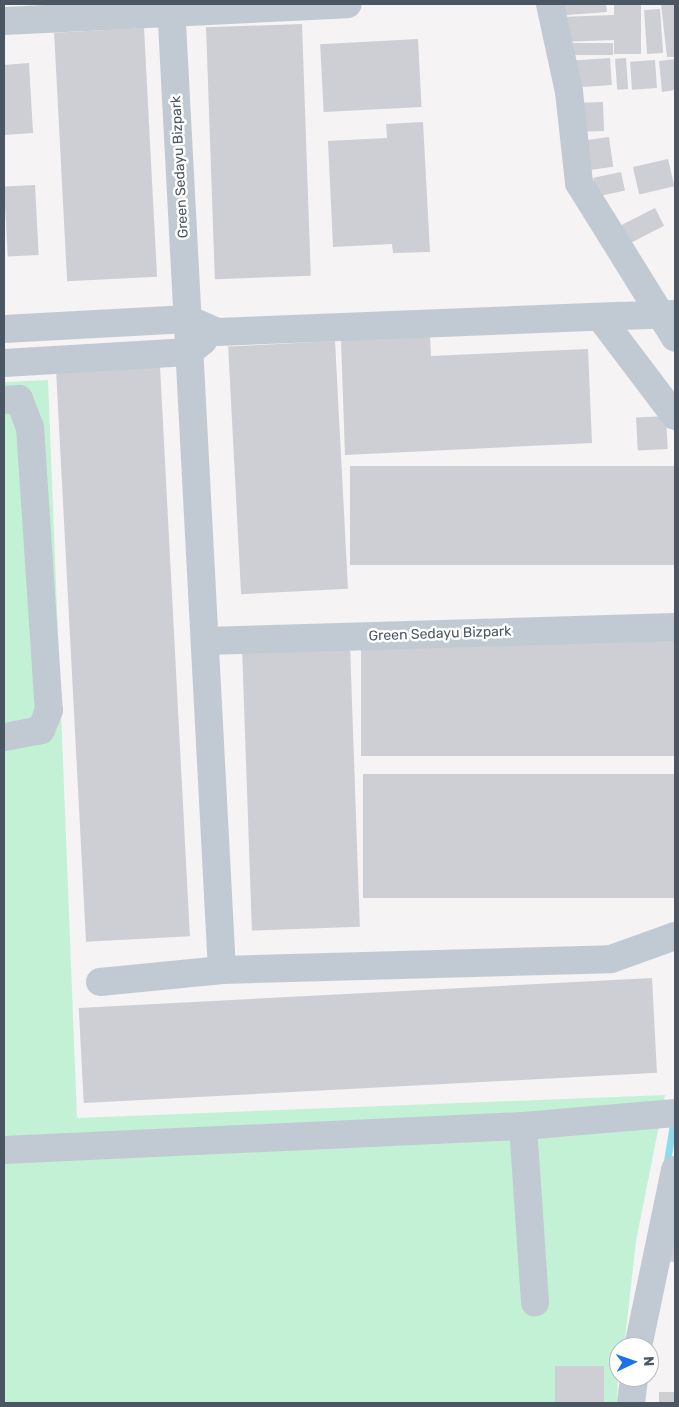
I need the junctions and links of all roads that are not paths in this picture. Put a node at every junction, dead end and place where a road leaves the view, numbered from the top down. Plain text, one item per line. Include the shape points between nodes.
1 (348, 4) edge
2 (550, 4) edge
3 (171, 9) edge
4 (4, 21) edge
5 (675, 314) edge
6 (611, 317) junction
7 (188, 319) junction
8 (4, 329) edge
9 (217, 332) junction
10 (675, 338) edge
11 (189, 352) junction
12 (4, 363) edge
13 (4, 400) edge
14 (675, 416) edge
15 (675, 627) edge
16 (204, 641) junction
17 (4, 737) edge
18 (675, 936) edge
19 (222, 970) junction
20 (100, 982) dead end
21 (675, 1113) edge
22 (523, 1126) junction
23 (4, 1150) edge
24 (674, 1179) edge
25 (663, 1284) edge
26 (535, 1303) dead end
27 (642, 1337) edge
28 (633, 1387) edge
29 (631, 1403) edge

1 - 3 street
2 - 10 street via 569,92 579,183
3 - 4 street
3 - 7 street, Green Sedayu Bizpark
5 - 6 street, bridge
6 - 9 street
6 - 14 street
7 - 8 street
7 - 9 street
7 - 11 street, Green Sedayu Bizpark
9 - 11 street
11 - 12 street
11 - 16 street, Green Sedayu Bizpark
13 - 17 street via 19,399 30,427 49,710 41,730
15 - 16 street, Green Sedayu Bizpark
16 - 19 street, Green Sedayu Bizpark
18 - 19 street via 611,960
19 - 20 street
21 - 22 street
22 - 23 street
22 - 26 street
24 - 25 street
25 - 27 street
28 - 29 street

